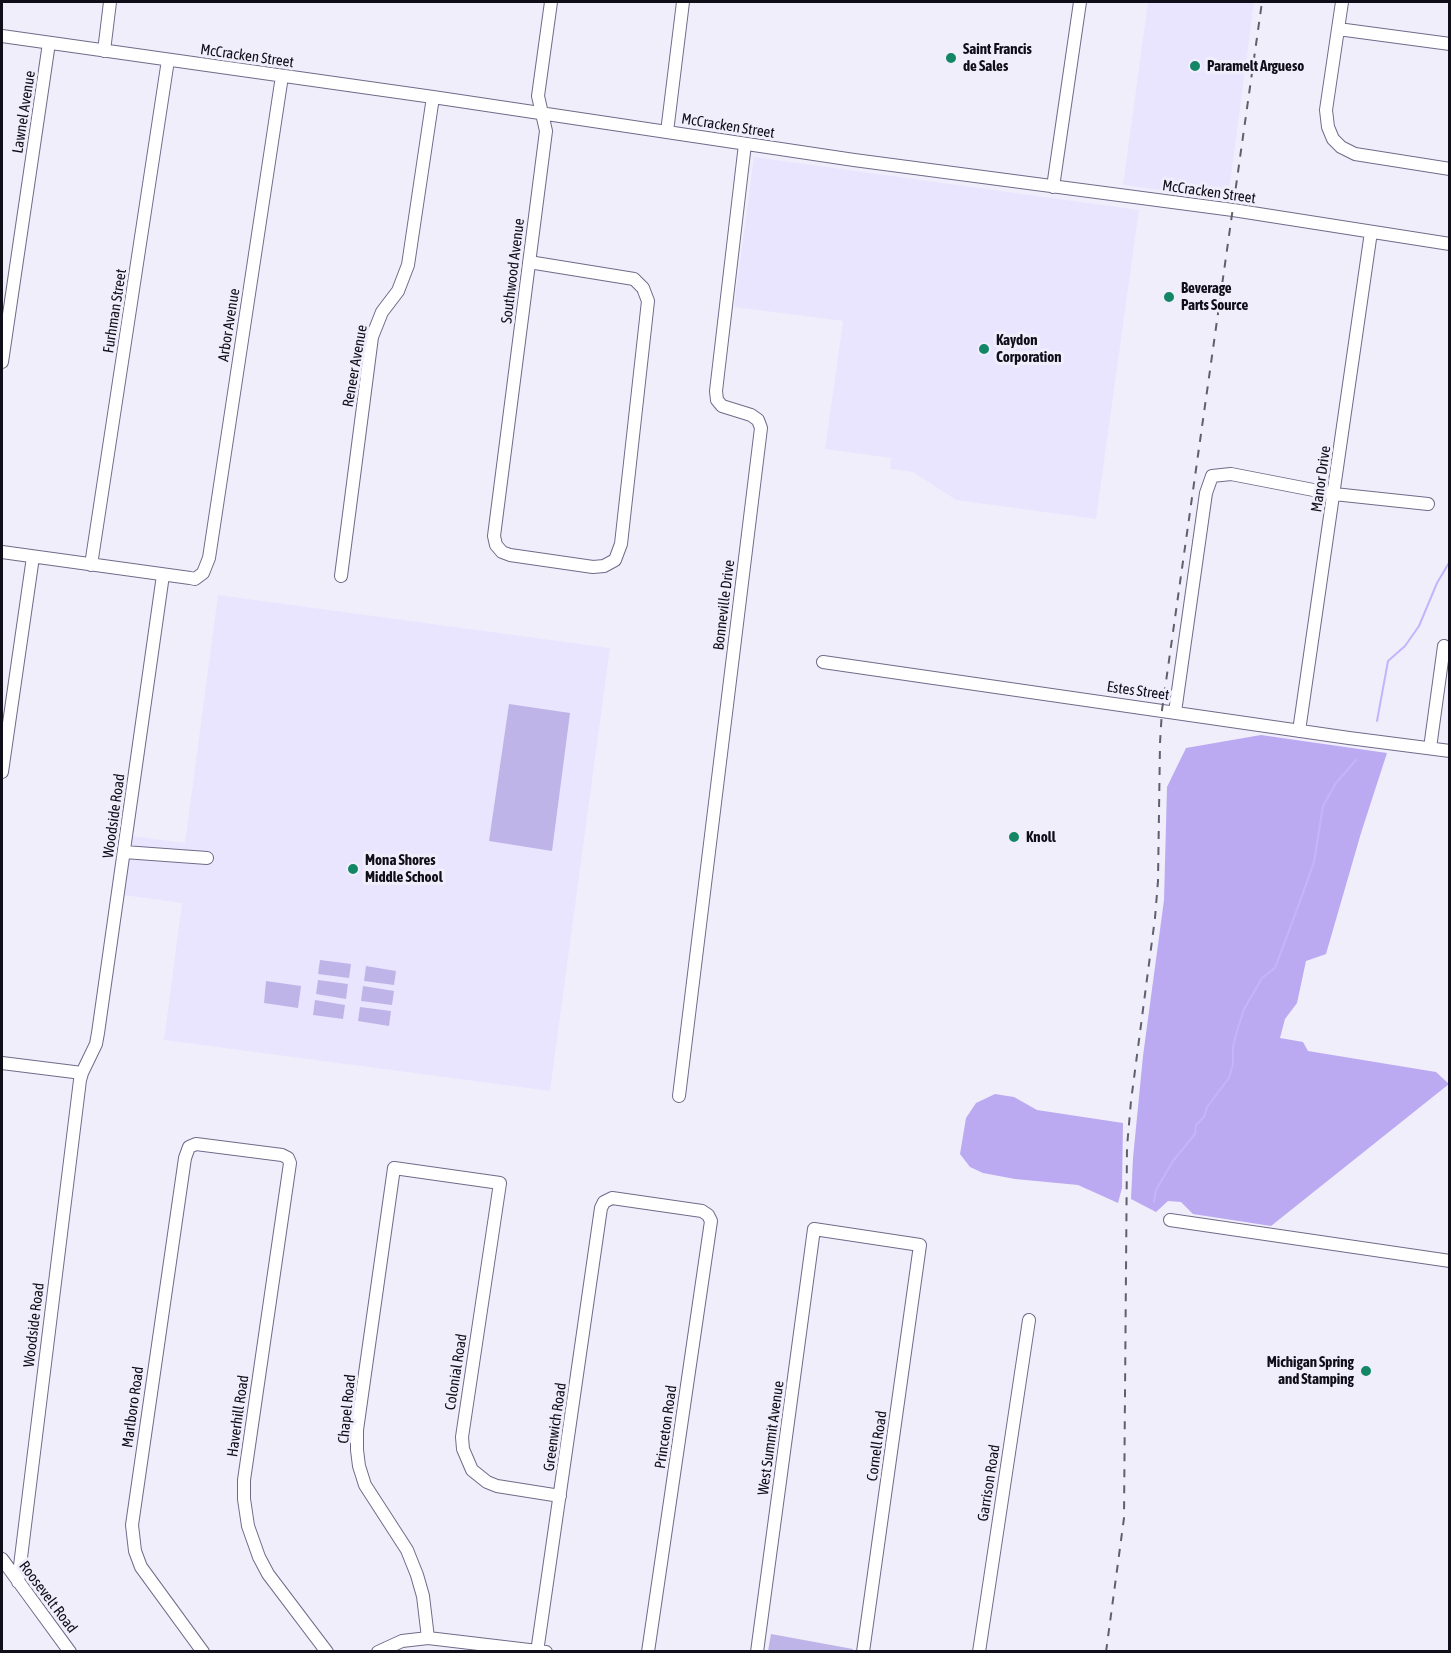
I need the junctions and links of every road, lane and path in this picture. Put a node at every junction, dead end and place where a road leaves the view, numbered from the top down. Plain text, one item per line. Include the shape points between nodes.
1 (110, 2) edge
2 (551, 2) edge
3 (683, 2) edge
4 (1080, 2) edge
5 (1342, 2) edge
6 (1338, 29) junction
7 (2, 36) edge
8 (49, 43) junction
9 (1449, 44) edge
10 (104, 51) junction
11 (168, 60) junction
12 (282, 76) junction
13 (433, 98) junction
14 (543, 114) junction
15 (667, 132) junction
16 (745, 144) junction
17 (1449, 169) edge
18 (1053, 187) junction
19 (1371, 232) junction
20 (1449, 244) edge
21 (529, 262) junction
22 (2, 362) edge
23 (1334, 494) junction
24 (1428, 504) dead end
25 (2, 552) edge
26 (33, 557) junction
27 (92, 565) junction
28 (163, 575) junction
29 (340, 576) dead end
30 (1444, 646) dead end
31 (823, 662) dead end
32 (1175, 712) junction
33 (1299, 731) junction
34 (1430, 748) junction
35 (1449, 751) edge
36 (2, 772) edge
37 (124, 852) junction
38 (207, 858) dead end
39 (2, 1063) edge
40 (82, 1072) junction
41 (679, 1095) dead end
42 (189, 1147) joint
43 (394, 1168) joint
44 (601, 1208) joint
45 (1170, 1220) dead end
46 (814, 1229) joint
47 (1449, 1261) edge
48 (1029, 1320) dead end
49 (560, 1496) junction
50 (2, 1560) edge
51 (18, 1582) junction
52 (428, 1638) junction
53 (540, 1651) edge
54 (70, 1652) edge
55 (203, 1652) edge
56 (327, 1652) edge
57 (378, 1652) edge
58 (648, 1652) edge
59 (757, 1652) edge
60 (863, 1652) edge
61 (978, 1652) edge

1 - 10 street
2 - 14 street, Southwood Avenue via 538,96
3 - 15 street
4 - 18 street
5 - 6 street
6 - 9 street
6 - 17 street via 1326,110 1333,139 1355,154
7 - 8 street, McCracken Street
8 - 10 street, McCracken Street
8 - 22 street, Lawnel Avenue
10 - 11 street, McCracken Street
11 - 12 street, McCracken Street
11 - 27 street, Furhman Street
12 - 13 street, McCracken Street
12 - 28 street, Arbor Avenue via 206,568 195,579
13 - 14 street, McCracken Street
13 - 29 street, Reneer Avenue via 408,265 372,337
14 - 15 street, McCracken Street
14 - 21 street, Southwood Avenue via 546,131
15 - 16 street, McCracken Street
16 - 18 street, McCracken Street
16 - 41 street, Bonneville Drive via 716,391 723,406 751,415 761,428
18 - 19 street, McCracken Street
19 - 20 street, McCracken Street
19 - 23 street, Manor Drive
21 - 21 street, Southwood Avenue via 634,279 648,301 619,551 611,562 593,567 510,555 496,545 494,536
23 - 24 street
23 - 32 street via 1231,474 1212,476 1206,492
23 - 33 street, Manor Drive
25 - 26 street
26 - 27 street
26 - 36 street
27 - 28 street
28 - 37 street, Woodside Road
30 - 34 street
31 - 32 street, Estes Street
32 - 33 street, Estes Street
33 - 34 street, Estes Street
34 - 35 street, Estes Street
37 - 38 street
37 - 40 street, Woodside Road via 98,1033
39 - 40 street
40 - 51 street, Woodside Road
42 - 55 street, Marlboro Road via 132,1525 141,1567
42 - 56 street, Haverhill Road via 196,1144 282,1155 291,1163 244,1499 248,1526 268,1574
43 - 49 street, Colonial Road via 500,1183 463,1449 472,1470 487,1482
43 - 52 street, Chapel Road via 357,1450 368,1491 407,1550 417,1575
44 - 49 street, Greenwich Road
44 - 58 street, Princeton Road via 612,1198 702,1211 710,1217
45 - 47 street
46 - 59 street, West Summit Avenue
46 - 60 street, Cornell Road via 920,1245
48 - 61 street, Garrison Road
49 - 53 street, Greenwich Road
50 - 51 street, Roosevelt Road
51 - 54 street, Roosevelt Road
52 - 53 street
52 - 57 street via 402,1641

